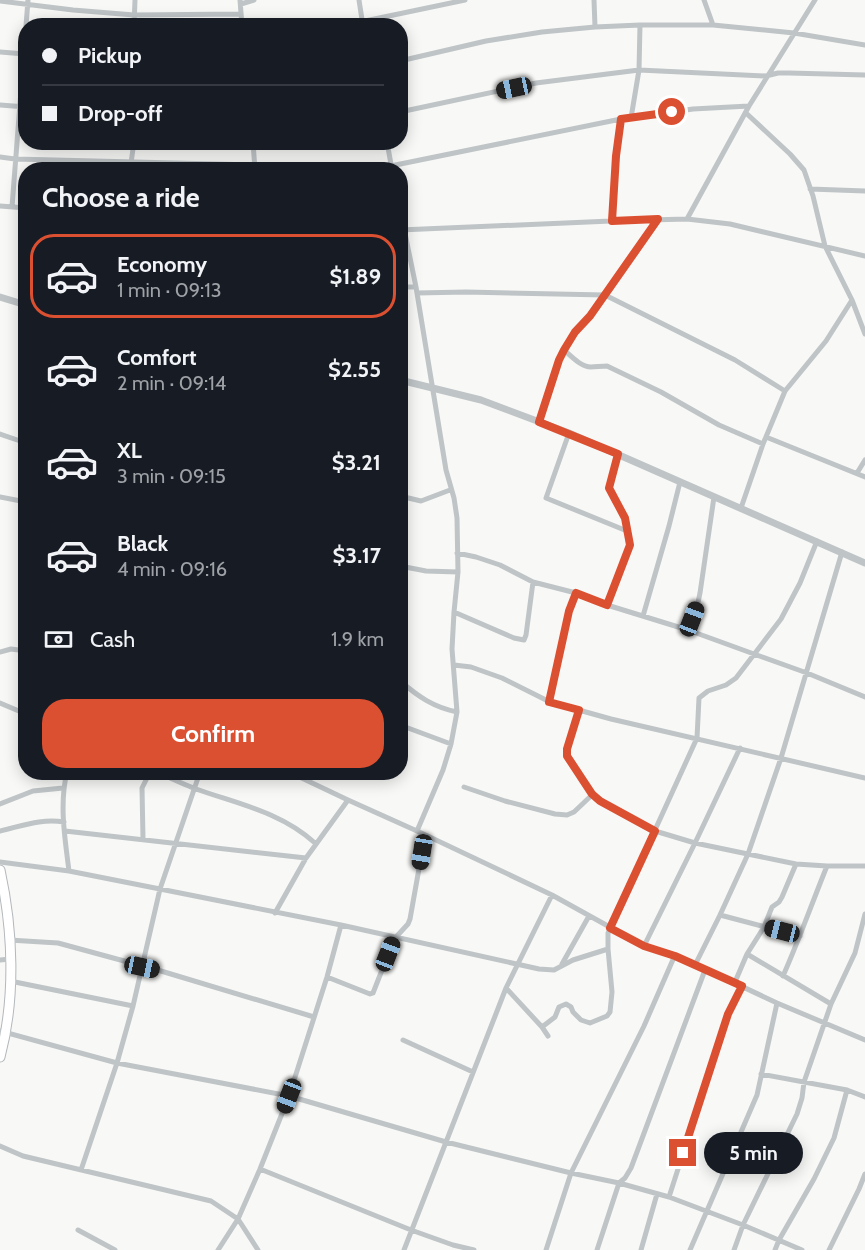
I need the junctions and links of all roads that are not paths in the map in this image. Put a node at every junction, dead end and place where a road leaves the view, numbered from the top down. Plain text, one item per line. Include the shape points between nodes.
1 (135, 0) edge
2 (254, 0) edge
3 (358, 0) edge
4 (465, 0) edge
5 (594, 0) edge
6 (704, 0) edge
7 (814, 0) edge
8 (0, 1) edge
9 (28, 2) edge
10 (240, 2) edge
11 (240, 14) junction
12 (134, 15) junction
13 (27, 18) edge
14 (241, 18) edge
15 (362, 18) edge
16 (385, 18) edge
17 (640, 25) junction
18 (713, 25) junction
19 (595, 27) junction
20 (794, 33) junction
21 (865, 45) edge
22 (0, 52) edge
23 (18, 54) edge
24 (408, 60) edge
25 (639, 70) junction
26 (865, 75) edge
27 (766, 76) junction
28 (0, 105) edge
29 (749, 106) junction
30 (18, 107) edge
31 (408, 110) edge
32 (746, 113) junction
33 (631, 118) junction
34 (621, 119) junction
35 (18, 140) edge
36 (133, 150) edge
37 (0, 157) edge
38 (15, 159) junction
39 (132, 161) junction
40 (152, 162) edge
41 (408, 164) edge
42 (810, 189) junction
43 (865, 191) edge
44 (0, 206) edge
45 (12, 207) junction
46 (18, 207) edge
47 (658, 219) junction
48 (687, 219) junction
49 (612, 221) junction
50 (408, 230) edge
51 (825, 246) junction
52 (408, 251) edge
53 (865, 256) edge
54 (408, 288) edge
55 (417, 290) junction
56 (605, 295) junction
57 (0, 297) edge
58 (852, 300) junction
59 (18, 303) edge
60 (865, 334) edge
61 (564, 350) junction
62 (408, 382) edge
63 (433, 387) junction
64 (785, 391) junction
65 (539, 422) junction
66 (0, 434) edge
67 (569, 434) junction
68 (766, 437) junction
69 (18, 440) edge
70 (763, 444) junction
71 (618, 454) junction
72 (865, 460) edge
73 (857, 473) junction
74 (865, 477) edge
75 (680, 482) junction
76 (450, 490) junction
77 (0, 497) edge
78 (714, 497) junction
79 (408, 498) edge
80 (18, 500) edge
81 (741, 508) junction
82 (627, 531) junction
83 (817, 541) junction
84 (842, 552) junction
85 (457, 553) junction
86 (865, 563) edge
87 (408, 568) edge
88 (458, 572) junction
89 (533, 582) junction
90 (576, 593) junction
91 (607, 605) junction
92 (454, 612) junction
93 (643, 616) junction
94 (688, 630) junction
95 (18, 650) edge
96 (0, 652) edge
97 (754, 654) junction
98 (454, 665) junction
99 (807, 673) junction
100 (408, 688) edge
101 (865, 698) edge
102 (549, 702) junction
103 (0, 703) edge
104 (579, 710) junction
105 (18, 711) edge
106 (457, 712) junction
107 (408, 728) edge
108 (697, 738) junction
109 (451, 744) junction
110 (740, 748) junction
111 (781, 758) junction
112 (865, 778) edge
113 (65, 780) edge
114 (146, 780) edge
115 (176, 780) edge
116 (197, 780) edge
117 (306, 780) edge
118 (464, 787) dead end
119 (63, 788) junction
120 (194, 788) junction
121 (592, 794) junction
122 (348, 800) junction
123 (0, 804) edge
124 (64, 822) junction
125 (0, 831) edge
126 (65, 831) junction
127 (417, 831) junction
128 (655, 831) junction
129 (425, 835) junction
130 (143, 839) junction
131 (315, 843) junction
132 (695, 843) junction
133 (175, 844) junction
134 (748, 854) junction
135 (306, 858) junction
136 (0, 862) edge
137 (796, 864) junction
138 (827, 866) junction
139 (865, 866) edge
140 (0, 870) edge
141 (69, 871) junction
142 (160, 889) junction
143 (552, 895) junction
144 (3, 905) edge
145 (275, 913) junction
146 (865, 914) edge
147 (720, 915) junction
148 (589, 916) junction
149 (341, 925) junction
150 (764, 927) junction
151 (610, 928) junction
152 (800, 936) junction
153 (395, 937) junction
154 (9, 940) junction
155 (644, 946) junction
156 (608, 949) junction
157 (747, 954) junction
158 (675, 956) junction
159 (5, 960) edge
160 (562, 964) junction
161 (517, 965) junction
162 (695, 965) junction
163 (142, 967) junction
164 (705, 970) junction
165 (783, 976) junction
166 (327, 977) junction
167 (10, 981) junction
168 (735, 982) junction
169 (742, 986) junction
170 (506, 988) junction
171 (777, 1003) junction
172 (831, 1004) junction
173 (133, 1006) junction
174 (314, 1017) junction
175 (825, 1023) junction
176 (542, 1027) junction
177 (3, 1031) edge
178 (548, 1036) dead end
179 (403, 1040) dead end
180 (865, 1040) edge
181 (0, 1057) edge
182 (117, 1063) junction
183 (473, 1071) junction
184 (761, 1074) junction
185 (804, 1082) junction
186 (847, 1090) junction
187 (289, 1096) junction
188 (865, 1097) edge
189 (446, 1142) junction
190 (0, 1146) edge
191 (260, 1169) junction
192 (81, 1170) junction
193 (571, 1173) junction
194 (865, 1174) edge
195 (619, 1183) junction
196 (657, 1194) junction
197 (669, 1197) junction
198 (707, 1211) junction
199 (237, 1219) junction
200 (743, 1225) junction
201 (78, 1230) dead end
202 (411, 1230) junction
203 (779, 1240) junction
204 (115, 1250) edge
205 (218, 1250) edge
206 (258, 1250) edge
207 (404, 1250) edge
208 (474, 1250) edge
209 (546, 1250) edge
210 (597, 1250) edge
211 (640, 1250) edge
212 (690, 1250) edge
213 (734, 1250) edge
214 (776, 1250) edge
215 (802, 1250) edge
216 (829, 1250) edge

1 - 12 street
2 - 10 street
3 - 15 street
4 - 16 street
5 - 19 street
6 - 18 street
7 - 20 street
8 - 9 street
9 - 12 street
9 - 13 street
10 - 11 street
11 - 12 street
11 - 14 street
17 - 18 street
17 - 19 street
17 - 25 street
18 - 20 street
19 - 24 street via 486,41
20 - 21 street
20 - 27 street
22 - 23 street
25 - 27 street
25 - 31 street via 536,83
25 - 33 street
26 - 27 street
27 - 29 street
28 - 30 street
29 - 32 street
29 - 33 street
32 - 42 street via 804,170
32 - 48 street
33 - 34 street
34 - 41 street
34 - 49 street
35 - 38 street
36 - 39 street
37 - 38 street
38 - 39 street
38 - 45 street
39 - 40 street
42 - 43 street
42 - 51 street
44 - 45 street
45 - 46 street
47 - 48 street
47 - 49 street
47 - 56 street
48 - 51 street via 730,224
49 - 50 street
51 - 53 street
51 - 58 street
52 - 55 street
54 - 55 street
55 - 56 street
55 - 63 street
56 - 61 street
56 - 64 street via 735,360
57 - 59 street
58 - 60 street
58 - 64 street via 826,341
61 - 65 street
61 - 70 street via 583,365 607,366
62 - 63 street
63 - 65 street
63 - 76 street
64 - 68 street
65 - 67 street
66 - 69 street
67 - 71 street
67 - 82 street via 546,498
68 - 70 street
68 - 73 street
70 - 81 street
71 - 75 street
71 - 82 street via 609,488 625,518
72 - 73 street
73 - 74 street
75 - 78 street
75 - 93 street
76 - 79 street via 422,501
76 - 85 street via 457,518
77 - 80 street
78 - 81 street
78 - 94 street via 700,593
81 - 83 street
82 - 91 street via 630,545
83 - 84 street
83 - 97 street via 781,619
84 - 86 street
84 - 99 street
85 - 88 street
85 - 89 street via 500,565
87 - 88 street
88 - 92 street
89 - 90 street
89 - 92 street via 524,640
90 - 91 street
90 - 102 street
91 - 93 street
92 - 98 street
93 - 94 street
94 - 97 street
95 - 96 street
97 - 99 street
97 - 108 street via 736,678 699,698
98 - 102 street via 502,678
98 - 106 street
99 - 101 street
99 - 111 street
100 - 106 street via 439,708
102 - 104 street
103 - 105 street
104 - 108 street
104 - 121 street via 567,756
106 - 109 street
107 - 109 street
108 - 110 street
108 - 128 street
109 - 127 street
110 - 111 street
110 - 132 street
111 - 112 street
111 - 134 street
113 - 119 street
114 - 130 street via 142,788
115 - 120 street
116 - 120 street
117 - 122 street
118 - 121 street via 567,815
119 - 123 street via 33,791
119 - 124 street
120 - 131 street via 289,823
120 - 133 street
121 - 128 street
122 - 127 street
122 - 131 street
124 - 125 street via 37,821
124 - 126 street
126 - 130 street
126 - 141 street
127 - 129 street
128 - 132 street
128 - 151 street
129 - 143 street
129 - 153 street via 410,919
130 - 133 street
131 - 135 street
132 - 134 street
132 - 155 street
133 - 135 street
133 - 142 street
134 - 137 street
134 - 147 street
135 - 145 street
136 - 141 street
137 - 138 street
137 - 150 street
138 - 139 street
138 - 152 street
140 - 144 main road
141 - 142 street
142 - 145 street
142 - 163 street
143 - 148 street
143 - 161 street
144 - 154 main road
145 - 149 street
146 - 172 street via 855,952
147 - 150 street
147 - 162 street
148 - 151 street
148 - 160 street
149 - 153 street
149 - 166 street
150 - 152 street
150 - 157 street
151 - 155 street
151 - 156 street
152 - 165 street
153 - 161 street
153 - 166 street via 372,993
154 - 159 main road
154 - 163 street via 58,943
155 - 158 street
156 - 160 street
156 - 176 street via 612,992 607,1016 590,1023 566,1005 559,1007 555,1017
157 - 165 street
157 - 168 street
158 - 162 street
158 - 193 street
159 - 167 main road
160 - 161 street via 551,970
161 - 170 street
162 - 164 street
163 - 173 street
163 - 174 street
164 - 168 street
164 - 195 street via 631,1168
165 - 172 street
166 - 174 street
167 - 173 street
167 - 177 main road
168 - 169 street
169 - 171 street
169 - 197 street via 728,1014
170 - 176 street
170 - 183 street
171 - 175 street
171 - 184 street
172 - 175 street
173 - 182 street
174 - 187 street
175 - 180 street
175 - 185 street
176 - 178 street
177 - 181 main road
177 - 182 street
179 - 183 street
182 - 187 street
182 - 192 street
183 - 189 street
184 - 185 street
184 - 198 street via 757,1095
185 - 186 street
185 - 200 street via 797,1114
186 - 188 street
186 - 203 street via 834,1138
187 - 189 street
187 - 191 street
189 - 193 street
189 - 202 street
190 - 192 street via 23,1156
191 - 199 street
191 - 202 street
192 - 199 street via 211,1201
193 - 195 street
193 - 209 street
194 - 216 street
195 - 196 street
195 - 210 street
196 - 197 street
196 - 211 street
197 - 198 street
198 - 200 street
198 - 212 street
199 - 205 street
199 - 206 street
200 - 203 street
200 - 213 street
201 - 204 street
202 - 207 street
202 - 208 street
203 - 214 street
203 - 215 street

